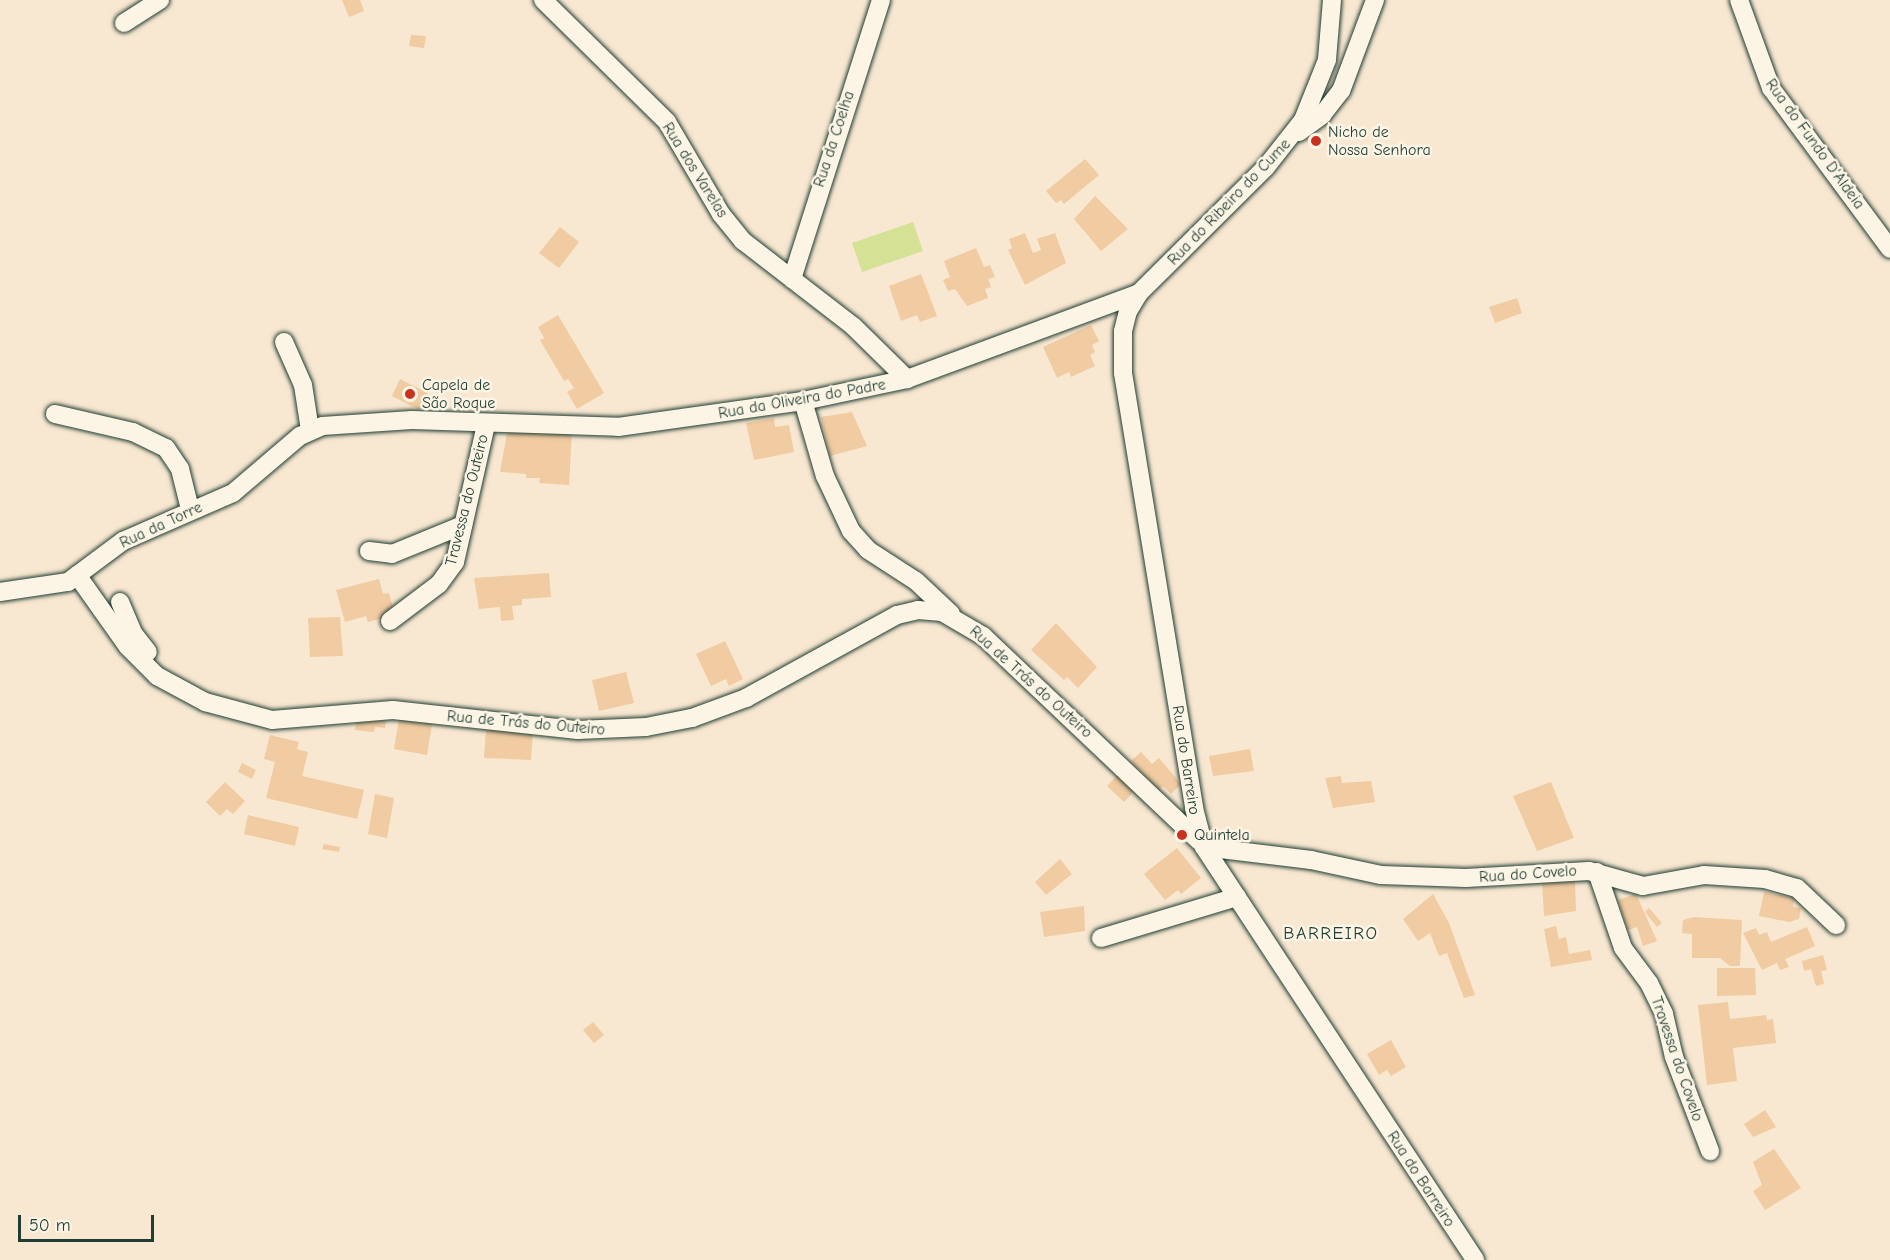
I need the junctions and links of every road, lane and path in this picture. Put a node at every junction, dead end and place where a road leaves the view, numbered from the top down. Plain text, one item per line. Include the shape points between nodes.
1 (160, 0) edge
2 (543, 0) edge
3 (881, 0) edge
4 (1332, 0) edge
5 (1375, 0) edge
6 (1739, 0) edge
7 (123, 23) dead end
8 (1291, 138) junction
9 (1890, 249) edge
10 (792, 279) junction
11 (1139, 293) junction
12 (284, 342) dead end
13 (907, 379) junction
14 (803, 401) junction
15 (55, 414) dead end
16 (486, 424) junction
17 (310, 430) junction
18 (190, 509) junction
19 (463, 525) junction
20 (369, 551) dead end
21 (77, 575) junction
22 (0, 592) edge
23 (120, 602) dead end
24 (955, 617) junction
25 (390, 621) dead end
26 (216, 706) junction
27 (1204, 846) junction
28 (1597, 872) junction
29 (1237, 897) junction
30 (1836, 925) dead end
31 (1101, 938) dead end
32 (1710, 1151) dead end
33 (1475, 1260) edge

1 - 7 street
2 - 10 street, Rua dos Varelas via 667,122 721,214 743,241
3 - 10 street, Rua da Coelha
4 - 8 street, Rua do Ribeiro do Cume via 1320,83
5 - 8 street via 1341,91 1322,115
6 - 9 street, Rua do Fundo D'Aldeia via 1770,88
8 - 11 street, Rua do Ribeiro do Cume
10 - 13 street, Rua dos Varelas via 853,326
11 - 13 street, Rua da Oliveira do Padre
11 - 27 street, Rua do Barreiro via 1128,311 1123,331 1123,373 1194,808
12 - 17 street via 303,386
13 - 14 street, Rua da Oliveira do Padre
14 - 16 street, Rua da Oliveira do Padre via 630,426
14 - 24 street via 825,476 850,531 868,550 916,581
15 - 18 street via 133,432 166,448 180,469
16 - 17 street, Rua da Oliveira do Padre via 359,422
16 - 19 street, Travessa do Outeiro
17 - 18 street, Rua da Torre via 242,488
18 - 21 street, Rua da Torre via 123,541
19 - 20 street via 392,554
19 - 25 street, Travessa do Outeiro via 448,574
21 - 22 street, Rua da Torre via 49,587
21 - 26 street, Rua de Trás do Outeiro via 141,662 173,687
23 - 26 street via 142,646 192,693
24 - 26 street, Rua de Trás do Outeiro via 930,610 897,615 738,702 692,718 646,727 578,730 393,710 272,720
24 - 27 street, Rua de Trás do Outeiro via 1000,651
27 - 28 street, Rua do Covelo via 1311,860 1381,875 1466,878
27 - 29 street, Rua do Barreiro
28 - 30 street, Rua do Covelo via 1643,886 1704,875 1777,881 1812,899
28 - 32 street, Travessa do Covelo via 1619,940 1660,1004 1674,1057
29 - 31 street
29 - 33 street, Rua do Barreiro

